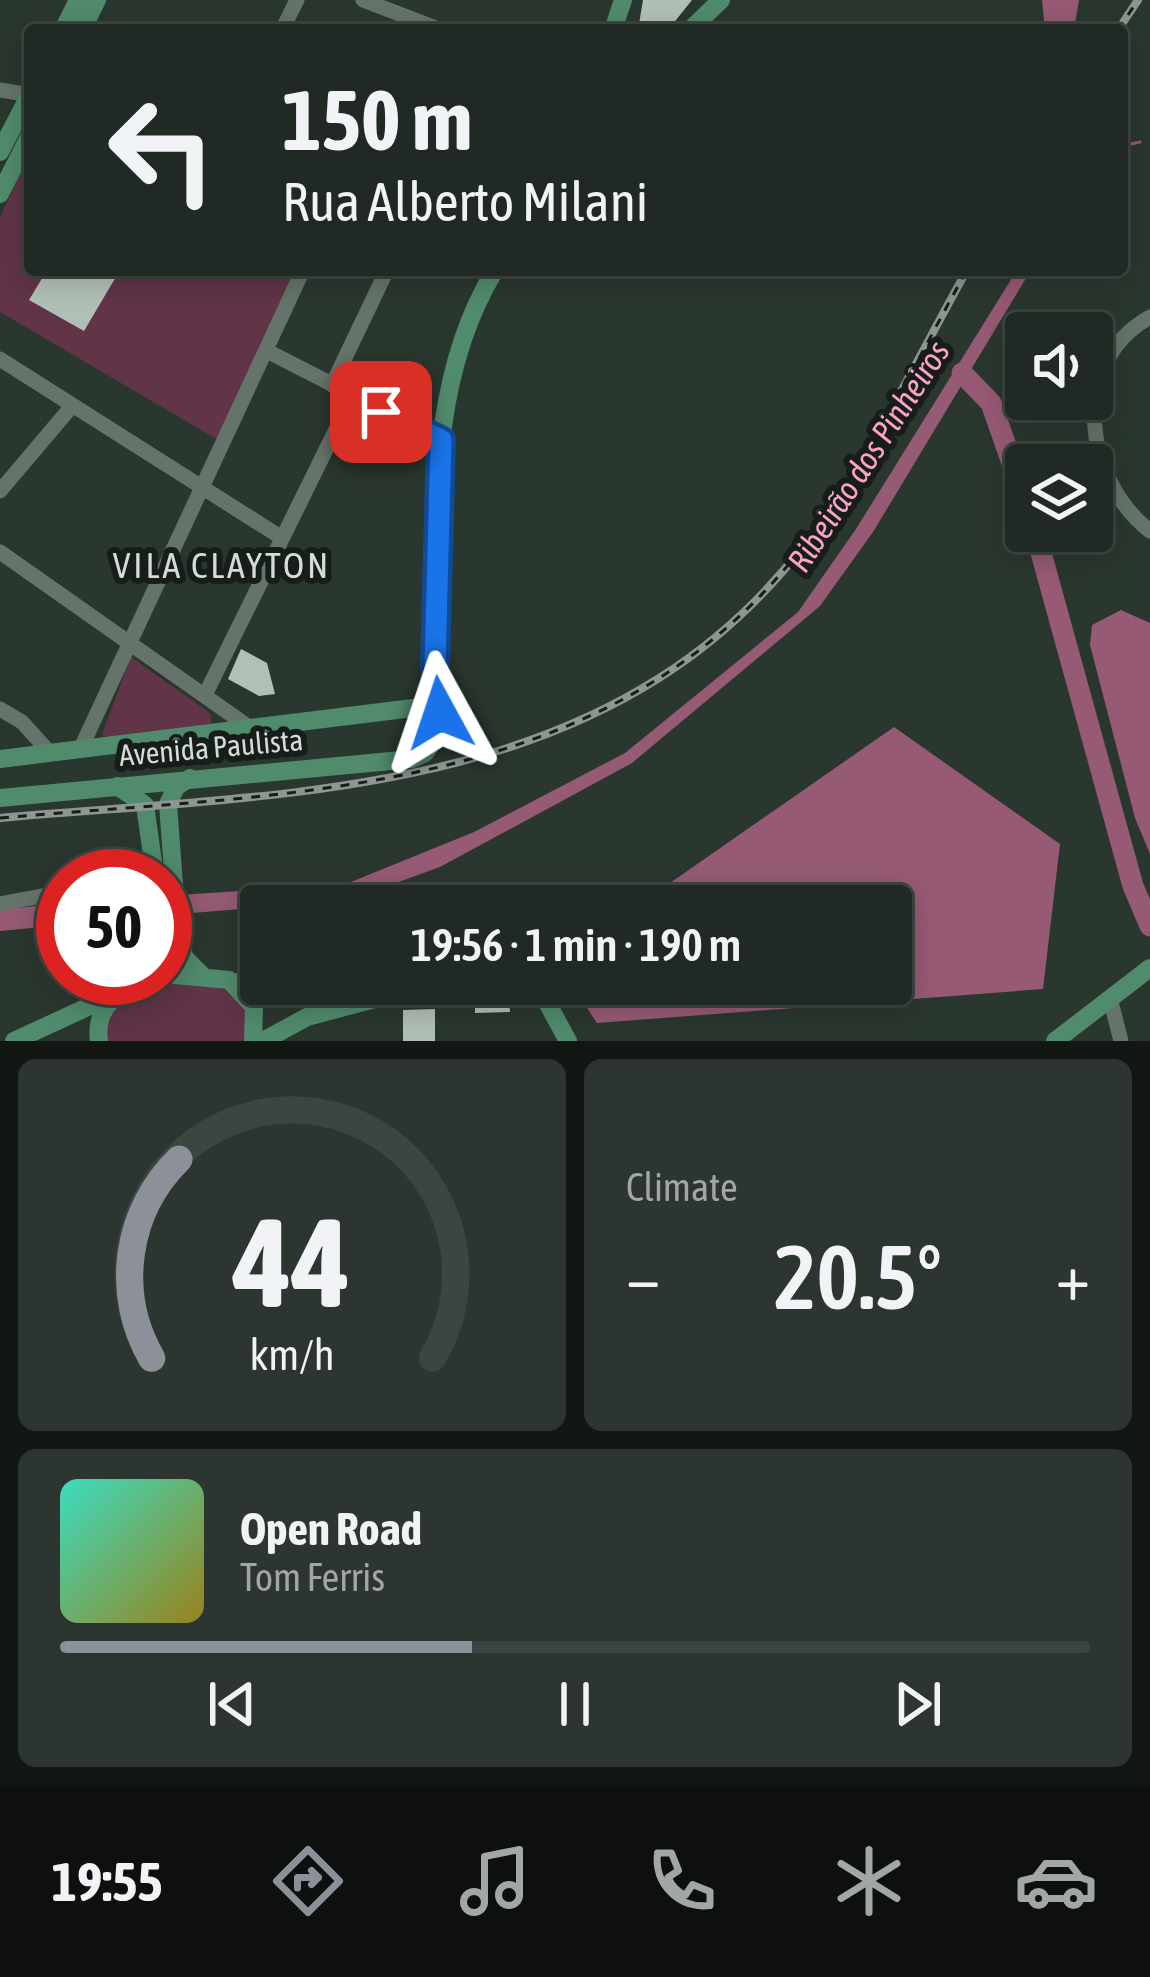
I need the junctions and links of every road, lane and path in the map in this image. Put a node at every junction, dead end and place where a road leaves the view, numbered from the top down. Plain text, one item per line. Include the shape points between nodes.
1 (363, 0) edge
2 (721, 0) edge
3 (425, 24) edge
4 (696, 24) edge
5 (24, 106) edge
6 (24, 147) edge
7 (0, 152) edge
8 (0, 194) edge
9 (300, 276) edge
10 (384, 276) edge
11 (492, 276) edge
12 (1150, 317) edge
13 (267, 351) junction
14 (0, 359) edge
15 (332, 385) junction
16 (352, 397) junction
17 (72, 406) junction
18 (441, 440) junction
19 (200, 483) junction
20 (0, 491) edge
21 (1150, 532) edge
22 (282, 538) junction
23 (0, 552) edge
24 (128, 642) junction
25 (436, 682) junction
26 (206, 693) junction
27 (413, 708) junction
28 (0, 709) edge
29 (246, 725) junction
30 (80, 750) junction
31 (50, 753) junction
32 (425, 753) junction
33 (0, 759) edge
34 (190, 778) junction
35 (117, 786) junction
36 (0, 798) edge
37 (156, 849) edge
38 (166, 849) edge
39 (36, 897) edge
40 (0, 904) edge
41 (192, 965) edge
42 (1150, 968) edge
43 (192, 975) edge
44 (202, 975) junction
45 (229, 980) junction
46 (240, 982) edge
47 (1110, 998) junction
48 (92, 1005) edge
49 (110, 1005) edge
50 (350, 1005) edge
51 (548, 1005) edge
52 (1062, 1038) edge
53 (14, 1041) edge
54 (99, 1041) edge
55 (258, 1041) edge
56 (568, 1041) edge
57 (1120, 1041) edge

1 - 3 street
2 - 4 main road
5 - 7 main road
6 - 8 main road
9 - 13 street
10 - 15 street
11 - 18 main road via 452,364
12 - 21 street via 1105,368 1094,432 1113,494
13 - 15 street
13 - 19 street
14 - 17 street
15 - 16 street
16 - 18 street
16 - 22 street
17 - 19 street
17 - 20 street
18 - 25 main road
19 - 22 street
19 - 24 street
22 - 26 street
23 - 24 street
24 - 26 street
24 - 30 street
25 - 27 main road
25 - 32 main road via 439,728
26 - 29 street
27 - 29 main road, Avenida Paulista
27 - 32 main road via 427,733
28 - 31 street
29 - 30 main road, Avenida Paulista
30 - 31 main road, Avenida Paulista
31 - 33 main road, Avenida Paulista
32 - 34 main road, Avenida Paulista
34 - 35 main road, Avenida Paulista
34 - 38 main road via 172,792
35 - 36 main road, Avenida Paulista
35 - 37 main road via 145,806
39 - 40 street
41 - 44 main road
42 - 47 main road
43 - 44 main road
44 - 45 main road
45 - 46 main road
45 - 55 main road via 254,1007
47 - 52 main road
47 - 57 street
48 - 53 main road
49 - 54 main road via 98,1021
50 - 55 main road
51 - 56 main road

